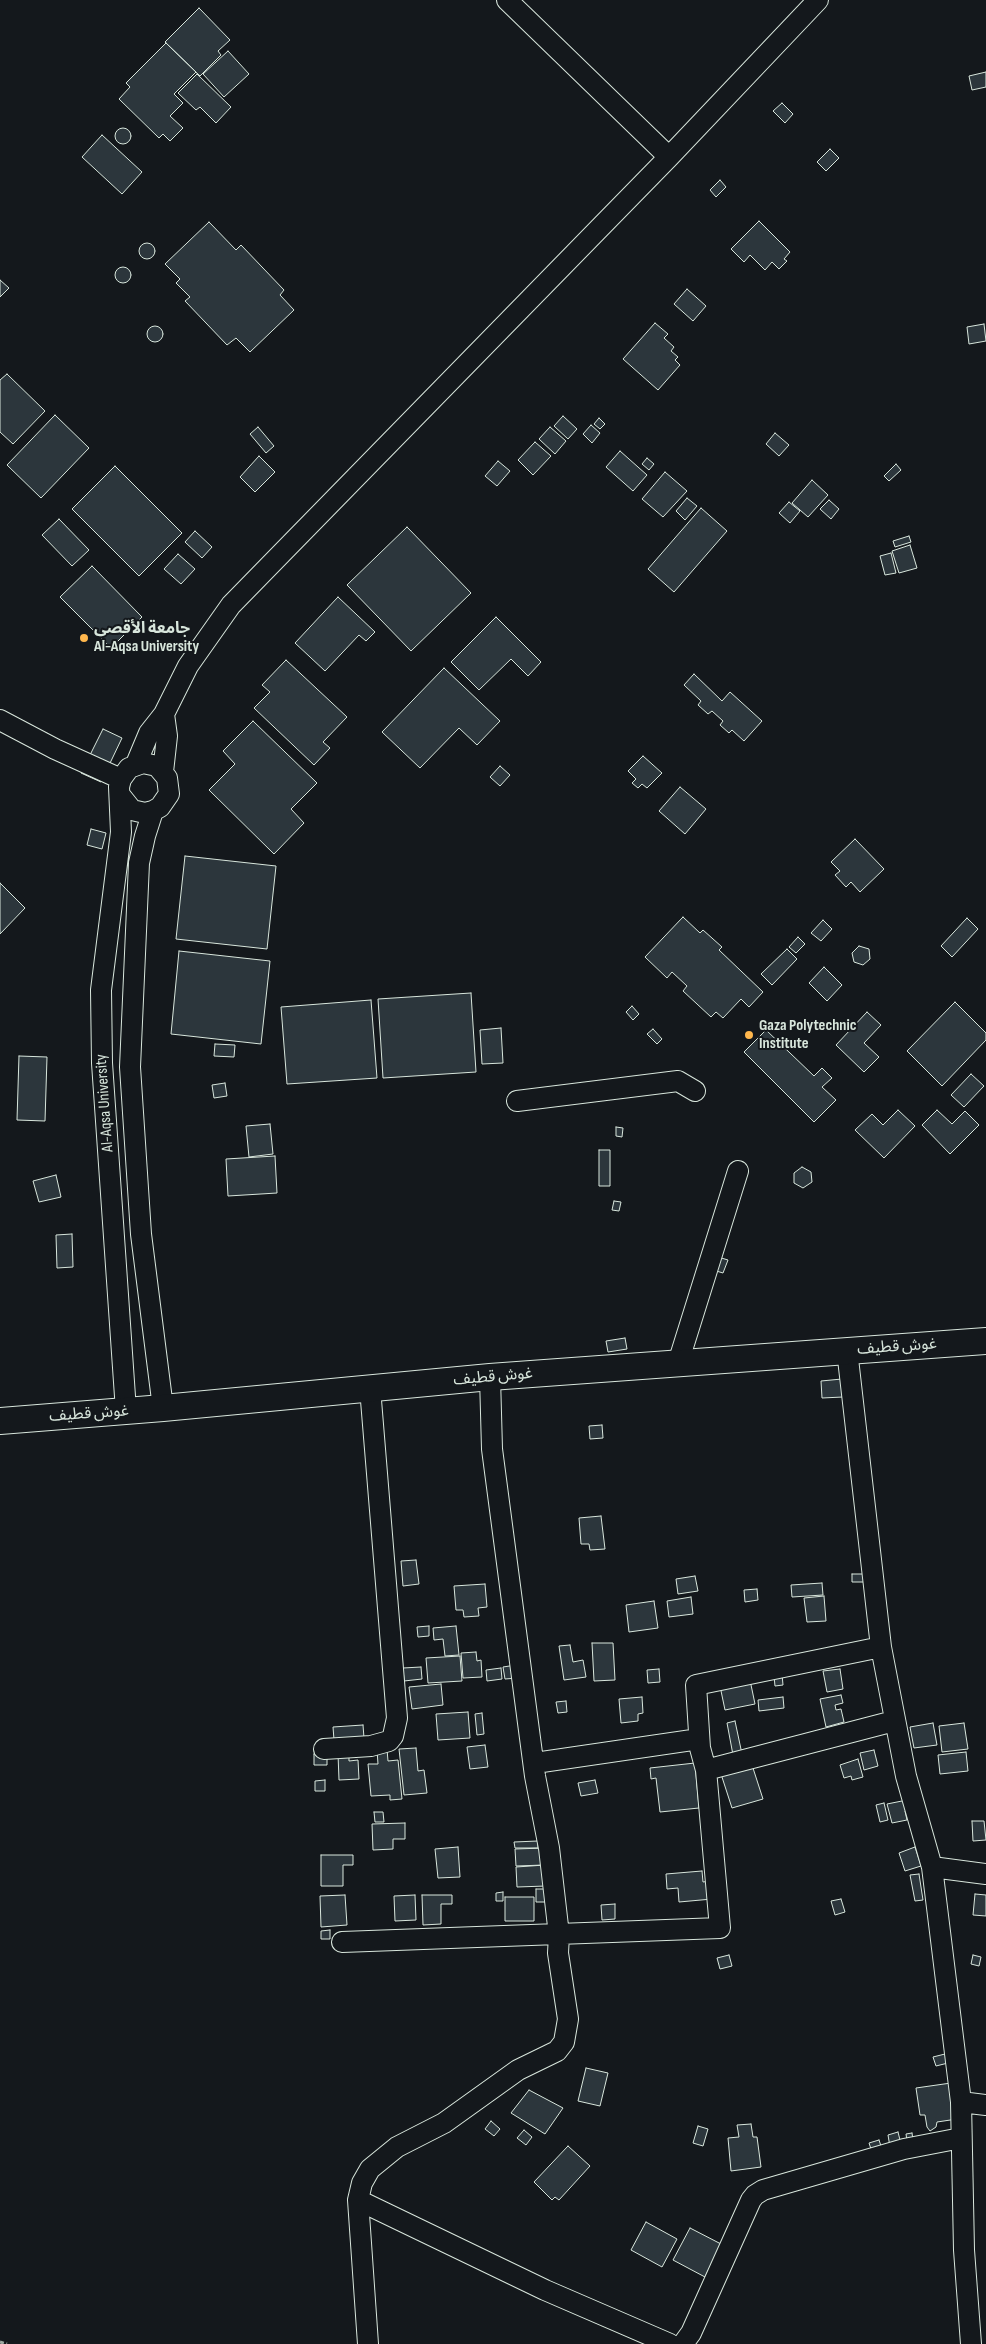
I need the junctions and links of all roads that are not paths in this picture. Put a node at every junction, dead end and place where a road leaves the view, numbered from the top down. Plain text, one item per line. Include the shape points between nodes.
1 (508, 0) edge
2 (818, 0) edge
3 (669, 157) junction
4 (164, 714) junction
5 (0, 720) edge
6 (136, 764) junction
7 (163, 772) junction
8 (120, 787) junction
9 (153, 812) junction
10 (695, 1091) dead end
11 (517, 1101) dead end
12 (738, 1171) dead end
13 (986, 1341) edge
14 (847, 1350) junction
15 (678, 1363) junction
16 (490, 1377) junction
17 (370, 1388) junction
18 (163, 1408) junction
19 (126, 1411) junction
20 (0, 1421) edge
21 (881, 1647) junction
22 (894, 1720) junction
23 (699, 1739) junction
24 (324, 1749) dead end
25 (535, 1763) junction
26 (706, 1770) junction
27 (932, 1866) junction
28 (986, 1874) edge
29 (559, 1935) junction
30 (342, 1942) dead end
31 (961, 2102) junction
32 (986, 2104) edge
33 (961, 2138) junction
34 (358, 2200) junction
35 (368, 2344) edge
36 (670, 2344) edge
37 (683, 2344) edge
38 (971, 2344) edge

1 - 3 street
2 - 3 street
3 - 4 street via 231,605 188,666
4 - 6 street via 149,734
4 - 7 street via 168,736
5 - 8 street
6 - 7 street via 150,764
6 - 8 street via 124,773
7 - 9 street via 167,778 168,794
8 - 9 street via 132,810
8 - 19 street, Al-Aqsa University via 121,832 101,990 101,1025
9 - 18 street, Al-Aqsa University via 144,836 140,863 130,1068 141,1234
10 - 11 street via 678,1082
12 - 15 street
13 - 14 main road, غوش قطيف
14 - 15 main road, غوش قطيف
14 - 21 street
15 - 16 main road, غوش قطيف
16 - 17 main road, غوش قطيف
16 - 25 street via 492,1449
17 - 18 main road, غوش قطيف
17 - 24 street via 397,1718 389,1741 371,1746
18 - 19 main road, غوش قطيف
19 - 20 main road, غوش قطيف
21 - 22 street
21 - 23 street via 696,1685
22 - 26 street
22 - 27 street
23 - 25 street
23 - 26 street
25 - 29 street
26 - 29 street via 720,1928
27 - 28 street
27 - 31 street
29 - 30 street
29 - 34 street via 558,1953 568,2019 564,2042 557,2051 518,2070 444,2123 380,2159 362,2183
31 - 32 street
31 - 33 street
33 - 37 street via 904,2149 755,2195
33 - 38 street
34 - 35 street
34 - 36 street via 545,2290

